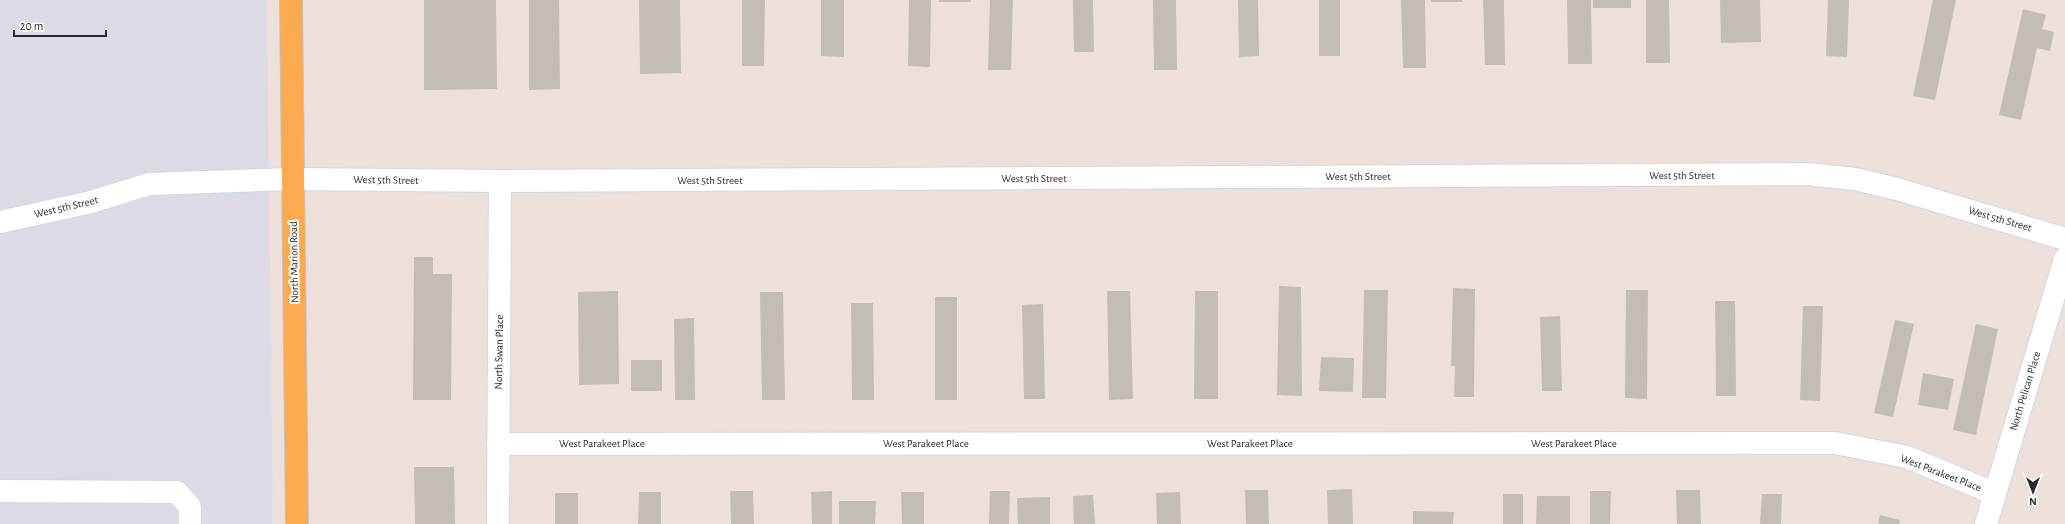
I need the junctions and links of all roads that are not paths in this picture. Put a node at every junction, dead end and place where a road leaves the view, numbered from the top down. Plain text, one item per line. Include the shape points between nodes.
1 (291, 0) edge
2 (293, 179) junction
3 (500, 181) junction
4 (0, 222) edge
5 (2065, 238) edge
6 (2065, 259) edge
7 (498, 444) junction
8 (0, 490) edge
9 (1993, 493) junction
10 (190, 524) edge
11 (297, 524) edge
12 (498, 524) edge
13 (1986, 524) edge

1 - 2 main road, North Marion Road
2 - 3 street, West 5th Street
2 - 4 street, West 5th Street via 149,184 91,202
2 - 11 main road, North Marion Road
3 - 5 street, West 5th Street via 1807,174 1855,179 1897,189
3 - 7 street, North Swan Place
6 - 9 street, North Pelican Place
7 - 9 street, West Parakeet Place via 1835,442 1906,457
7 - 12 street, North Swan Place
8 - 10 street via 177,492 190,507
9 - 13 street, North Pelican Place

